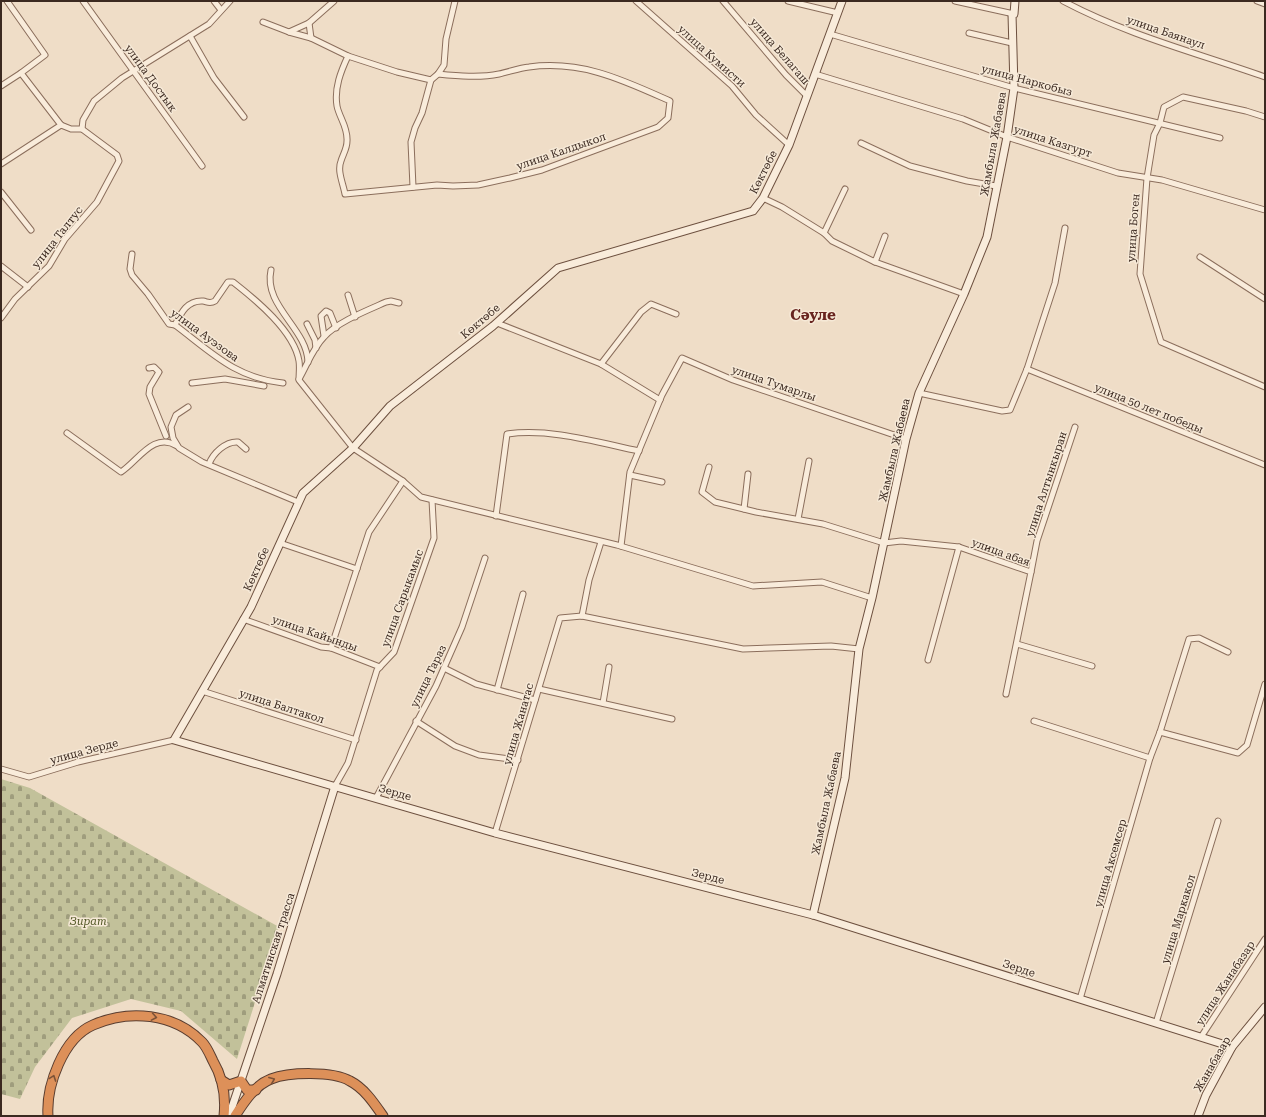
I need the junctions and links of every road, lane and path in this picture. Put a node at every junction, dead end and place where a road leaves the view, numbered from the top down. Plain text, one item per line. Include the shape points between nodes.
1 (7, 1) edge
2 (83, 1) edge
3 (214, 1) edge
4 (230, 1) edge
5 (334, 1) edge
6 (455, 1) edge
7 (636, 1) edge
8 (723, 1) edge
9 (788, 1) edge
10 (842, 1) edge
11 (956, 1) edge
12 (1016, 1) edge
13 (1063, 1) edge
14 (221, 10) junction
15 (838, 13) junction
16 (1014, 14) junction
17 (263, 22) dead end
18 (309, 23) junction
19 (289, 32) junction
20 (970, 33) dead end
21 (830, 34) junction
22 (190, 36) junction
23 (311, 38) junction
24 (1012, 43) junction
25 (348, 56) junction
26 (133, 70) junction
27 (21, 73) junction
28 (438, 74) junction
29 (815, 74) junction
30 (1265, 77) edge
31 (431, 80) junction
32 (1, 86) edge
33 (1014, 88) junction
34 (807, 96) junction
35 (1265, 117) edge
36 (244, 118) dead end
37 (1160, 123) junction
38 (61, 126) junction
39 (82, 129) junction
40 (1007, 137) junction
41 (1220, 138) dead end
42 (861, 143) dead end
43 (789, 145) junction
44 (1, 164) edge
45 (202, 166) dead end
46 (1147, 178) junction
47 (996, 186) junction
48 (413, 187) junction
49 (845, 189) dead end
50 (1, 192) edge
51 (763, 198) junction
52 (1265, 210) edge
53 (1065, 228) dead end
54 (31, 230) dead end
55 (824, 233) junction
56 (885, 236) dead end
57 (132, 254) dead end
58 (1200, 257) dead end
59 (874, 262) junction
60 (1, 266) edge
61 (271, 270) dead end
62 (28, 287) junction
63 (964, 294) junction
64 (348, 295) dead end
65 (1265, 299) edge
66 (399, 303) dead end
67 (676, 314) dead end
68 (356, 317) junction
69 (1, 318) edge
70 (497, 322) junction
71 (308, 324) dead end
72 (175, 325) junction
73 (336, 328) junction
74 (324, 336) junction
75 (316, 348) junction
76 (308, 363) junction
77 (602, 364) junction
78 (149, 368) dead end
79 (1027, 368) junction
80 (298, 380) junction
81 (192, 383) dead end
82 (283, 383) dead end
83 (264, 386) dead end
84 (1265, 387) edge
85 (919, 393) junction
86 (660, 400) junction
87 (188, 407) dead end
88 (1075, 426) dead end
89 (67, 433) dead end
90 (166, 436) dead end
91 (906, 439) junction
92 (179, 448) junction
93 (353, 448) junction
94 (246, 449) dead end
95 (639, 451) junction
96 (809, 461) dead end
97 (208, 464) junction
98 (1265, 465) edge
99 (709, 467) dead end
100 (748, 474) dead end
101 (630, 475) junction
102 (403, 481) junction
103 (662, 482) dead end
104 (432, 500) junction
105 (298, 502) junction
106 (744, 509) junction
107 (496, 516) junction
108 (798, 519) junction
109 (601, 542) junction
110 (280, 543) junction
111 (884, 543) junction
112 (621, 546) junction
113 (960, 547) junction
114 (486, 558) dead end
115 (357, 569) junction
116 (1031, 572) junction
117 (524, 594) dead end
118 (872, 598) junction
119 (582, 616) junction
120 (243, 619) junction
121 (1016, 644) junction
122 (331, 648) junction
123 (859, 649) junction
124 (1228, 652) dead end
125 (928, 660) dead end
126 (1092, 666) dead end
127 (380, 667) junction
128 (609, 667) dead end
129 (444, 668) junction
130 (1265, 684) edge
131 (538, 689) junction
132 (497, 690) junction
133 (202, 691) junction
134 (1006, 694) dead end
135 (535, 700) junction
136 (603, 703) junction
137 (672, 719) dead end
138 (416, 721) junction
139 (1034, 721) dead end
140 (1160, 732) junction
141 (174, 740) junction
142 (356, 740) junction
143 (1150, 758) junction
144 (518, 760) junction
145 (1, 769) edge
146 (335, 786) junction
147 (376, 798) junction
148 (1218, 821) dead end
149 (495, 833) junction
150 (813, 915) junction
151 (1265, 939) edge
152 (1080, 999) junction
153 (1265, 1007) edge
154 (1156, 1023) junction
155 (1201, 1037) junction
156 (1232, 1047) junction
157 (221, 1080) junction
158 (241, 1081) junction
159 (256, 1090) junction
160 (48, 1116) edge
161 (224, 1116) edge
162 (229, 1116) edge
163 (235, 1116) edge
164 (383, 1116) edge
165 (1198, 1116) edge

1 - 27 street via 45,55
2 - 26 street, улица Достык
3 - 14 street
4 - 14 street
5 - 18 street
6 - 28 street via 446,39 444,65
7 - 43 street, улица Кумисти via 732,86 756,115
8 - 34 street, улица Белагаш
9 - 15 street
10 - 15 street, Көктөбе
11 - 16 street
12 - 16 street, Жамбыла Жабаева
13 - 30 street, улица Баянаул via 1092,16 1151,39
14 - 22 street via 209,24
15 - 21 street, Көктөбе
16 - 24 street, Жамбыла Жабаева
17 - 19 street
18 - 19 street
18 - 23 street
19 - 23 street
20 - 24 street
21 - 29 street, Көктөбе
21 - 33 street, улица Наркобыз
22 - 26 street
22 - 36 street via 214,78
23 - 25 street
24 - 33 street, Жамбыла Жабаева
25 - 31 street
25 - 48 street, улица Калдыкол via 339,74 337,100 348,140 340,173 345,194
26 - 39 street via 94,101
26 - 45 street, улица Достык
27 - 32 street
27 - 38 street
28 - 31 street
28 - 48 street, улица Калдыкол via 498,74 528,67 576,66 614,76 670,101 668,118 658,127 542,170 478,184
29 - 34 street, Көктөбе
29 - 40 street, улица Казгурт via 963,119
31 - 48 street via 411,142
33 - 37 street, улица Наркобыз
33 - 40 street, Жамбыла Жабаева
34 - 43 street, Көктөбе
35 - 37 street, улица Боген via 1183,97 1164,107
37 - 41 street, улица Наркобыз
37 - 46 street, улица Боген via 1154,135
38 - 39 street
38 - 44 street
39 - 62 street, улица Талтус via 117,155 119,161 96,202 65,239 49,266
40 - 46 street, улица Казгурт via 1118,173
40 - 47 street, Жамбыла Жабаева
42 - 47 street via 910,166
43 - 51 street, Көктөбе
46 - 52 street, улица Казгурт
46 - 84 street, улица Боген via 1140,274 1161,342
47 - 63 street, Жамбыла Жабаева via 987,237
49 - 55 street
50 - 54 street
51 - 55 street
51 - 70 street, Көктөбе via 753,211 558,268
53 - 79 street via 1055,283
55 - 59 street via 832,240
56 - 59 street
57 - 72 street, улица Ауэзова via 132,275 169,324
58 - 65 street
59 - 63 street
60 - 62 street
61 - 76 street via 269,279 276,299 306,348
62 - 69 street, улица Талтус
63 - 85 street, Жамбыла Жабаева
64 - 68 street
66 - 68 street via 386,302
67 - 77 street via 651,304 641,312
68 - 73 street
70 - 77 street
70 - 93 street, Көктөбе via 390,406
71 - 75 street
72 - 80 street via 188,304 196,301 212,303 228,282 233,282 264,309 291,340 299,362
72 - 82 street, улица Ауэзова via 227,366 254,378
73 - 74 street
73 - 74 street via 330,313 326,311 321,316
74 - 75 street
75 - 76 street
76 - 80 street
77 - 86 street
78 - 90 street via 154,367 159,372 149,394
79 - 85 street via 1010,410 1002,411
79 - 98 street, улица 50 лет победы
80 - 93 street
81 - 83 street via 225,379
85 - 91 street, Жамбыла Жабаева
86 - 91 street, улица Тумарлы via 682,358 733,380
86 - 95 street, улица Тумарлы
87 - 92 street via 176,415 171,428
88 - 116 street, улица Алтынкыран via 1037,541
89 - 92 street via 121,472 155,443 169,442
91 - 111 street, Жамбыла Жабаева
92 - 97 street
93 - 102 street
93 - 105 street, Көктөбе via 302,493
94 - 97 street via 238,442 230,442 214,455
95 - 101 street, улица Тумарлы
95 - 107 street via 576,438 522,432 507,434
96 - 108 street
97 - 105 street
99 - 106 street via 702,492 715,502
100 - 106 street
101 - 103 street
101 - 112 street, улица Тумарлы
102 - 104 street via 421,498
102 - 115 street via 369,532
104 - 107 street
104 - 127 street, улица Сарыкамыс via 434,538 394,652
105 - 110 street, Көктөбе
106 - 108 street
107 - 109 street
108 - 111 street
109 - 112 street
109 - 119 street via 589,580
110 - 115 street
110 - 120 street, Көктөбе
111 - 113 street via 901,541
111 - 118 street, Жамбыла Жабаева
112 - 118 street via 753,586 822,582
113 - 116 street, улица абая
113 - 125 street, улица абая
114 - 129 street, улица Тараз
115 - 122 street
116 - 121 street, улица абая
117 - 132 street
118 - 123 street, Жамбыла Жабаева
119 - 123 street via 743,649 831,646
119 - 131 street, улица Жанатас via 564,617 558,621
120 - 122 street, улица Кайынды via 321,647
120 - 133 street, Көктөбе
121 - 126 street
121 - 134 street, улица абая
122 - 127 street, улица Кайынды
123 - 150 street, Жамбыла Жабаева via 845,778
124 - 140 street, улица Аксемсер via 1199,638 1189,639
127 - 142 street, улица Сарыкамыс
128 - 136 street
129 - 132 street via 476,684
129 - 138 street, улица Тараз
130 - 140 street via 1247,745 1238,753
131 - 135 street, улица Жанатас
131 - 136 street
132 - 135 street
133 - 141 street, Көктөбе
133 - 142 street, улица Балтакол
135 - 144 street, улица Жанатас
136 - 137 street
138 - 144 street via 455,746 479,755
138 - 147 street, улица Тараз
139 - 143 street
140 - 143 street, улица Аксемсер
141 - 145 street, улица Зерде via 78,762 29,777
141 - 146 street, Зерде
142 - 146 street, улица Сарыкамыс via 348,763
143 - 152 street, улица Аксемсер
144 - 149 street, улица Жанатас
146 - 147 street, Зерде
146 - 158 street, Алматинская трасса
147 - 149 street, Зерде
148 - 154 street, улица Маркакол
149 - 150 street, Зерде
150 - 152 street, Зерде
151 - 155 street, улица Жанабазар
152 - 154 street, Зерде
153 - 156 street, Жанабазар
154 - 155 street, Зерде
155 - 156 street, Зерде
156 - 165 street, Жанабазар via 1206,1095
157 - 158 highway via 229,1085
160 -> 157 highway via 51,1081 64,1052 75,1038 92,1025 129,1015 170,1020 188,1029 204,1043
157 - 161 highway via 226,1102
158 - 159 highway via 247,1090
158 - 162 street, Алматинская трасса
159 - 163 highway via 248,1096
159 -> 164 highway via 270,1079 294,1074 321,1074 349,1080 371,1098

